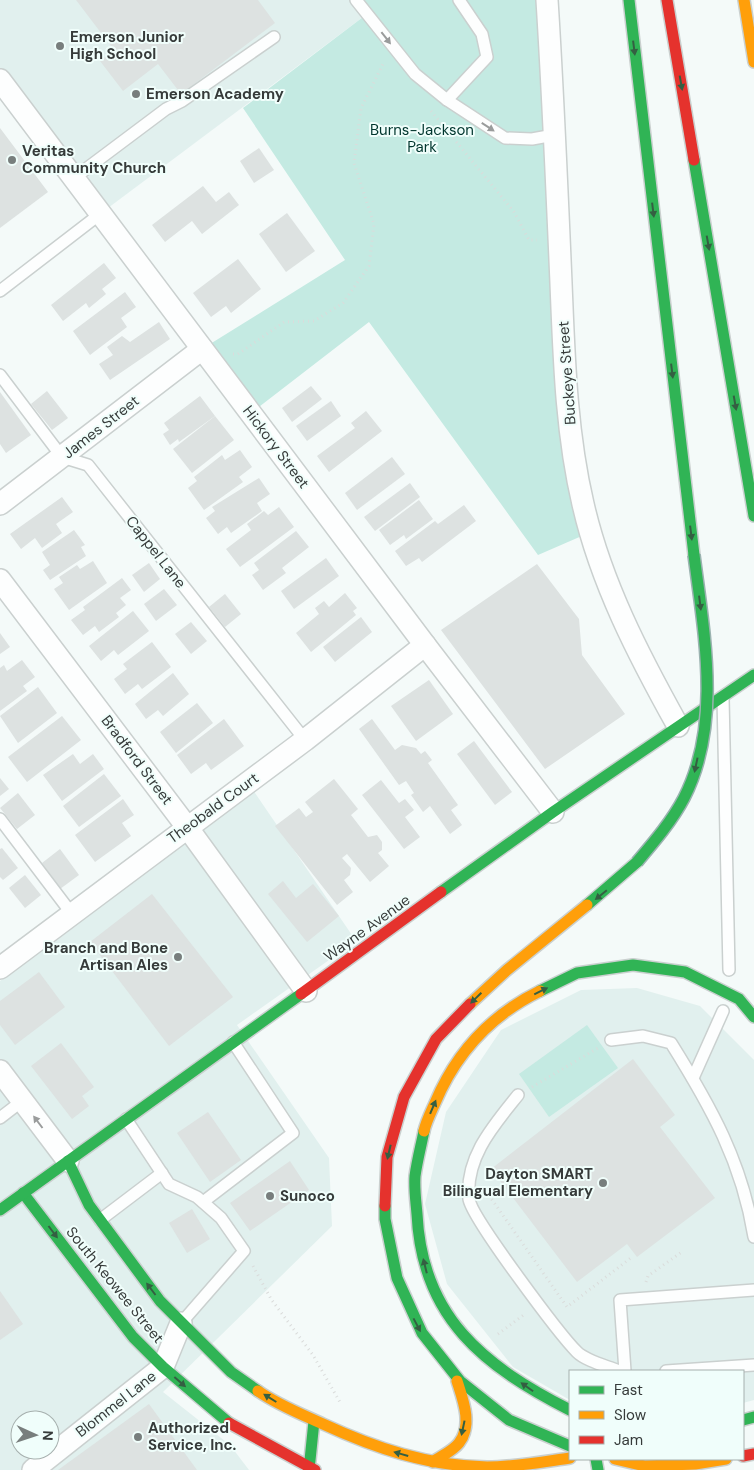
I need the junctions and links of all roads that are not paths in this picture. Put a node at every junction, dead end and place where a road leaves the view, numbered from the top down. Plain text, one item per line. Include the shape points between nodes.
1 (356, 0) edge
2 (459, 0) edge
3 (547, 0) edge
4 (629, 0) edge
5 (668, 0) edge
6 (744, 0) edge
7 (274, 37) dead end
8 (754, 62) edge
9 (0, 80) edge
10 (447, 100) junction
11 (554, 136) junction
12 (74, 178) junction
13 (100, 214) junction
14 (0, 291) edge
15 (202, 349) junction
16 (0, 375) edge
17 (62, 457) junction
18 (0, 504) edge
19 (754, 516) edge
20 (0, 580) edge
21 (425, 646) junction
22 (754, 675) edge
23 (723, 697) junction
24 (678, 726) junction
25 (305, 740) junction
26 (553, 812) junction
27 (0, 819) edge
28 (187, 827) junction
29 (72, 914) junction
30 (0, 968) edge
31 (729, 970) dead end
32 (306, 991) junction
33 (723, 1011) dead end
34 (754, 1017) edge
35 (611, 1040) road end
36 (233, 1042) junction
37 (0, 1071) edge
38 (693, 1078) junction
39 (518, 1095) road end
40 (22, 1101) junction
41 (0, 1118) edge
42 (126, 1119) junction
43 (68, 1161) junction
44 (162, 1173) junction
45 (23, 1193) junction
46 (203, 1202) junction
47 (0, 1210) edge
48 (100, 1220) junction
49 (754, 1237) edge
50 (754, 1290) edge
51 (181, 1323) junction
52 (754, 1364) edge
53 (162, 1367) junction
54 (617, 1370) edge
55 (625, 1370) edge
56 (679, 1370) edge
57 (457, 1381) junction
58 (569, 1410) edge
59 (314, 1421) junction
60 (569, 1446) edge
61 (569, 1458) edge
62 (619, 1460) edge
63 (720, 1460) edge
64 (433, 1462) junction
65 (311, 1469) edge
66 (33, 1470) edge

1 -> 10 lane via 415,74
2 - 10 lane via 482,34 486,57
3 - 11 street, Buckeye Street
4 -> 57 main road, bridge via 694,555 706,668 706,707 694,774 658,839 610,888 477,996 437,1037 412,1076 386,1165 384,1207 388,1250 399,1288 420,1330
5 -> 19 main road
6 - 8 main road
7 - 12 lane via 166,109
9 - 12 street, Hickory Street
10 -> 11 lane via 505,138
11 - 24 street, Buckeye Street via 565,377 572,451 583,505 598,558 636,647
12 - 13 street, Hickory Street
13 - 14 lane
13 - 15 street, Hickory Street
15 - 17 street, James Street
15 - 21 street, Hickory Street
16 - 17 lane
17 - 18 street, James Street
17 - 25 lane, Cappel Lane via 88,465
20 - 28 street, Bradford Street
21 - 25 street, Theobald Court
21 - 26 street, Hickory Street
22 - 23 main road, Wayne Avenue
23 - 24 main road, Wayne Avenue
23 - 31 lane
24 - 26 main road, Wayne Avenue
25 - 28 street, Theobald Court
26 - 32 main road, Wayne Avenue
27 - 29 lane
28 - 29 street, Theobald Court
28 - 32 street, Bradford Street
29 - 30 street, Theobald Court
32 - 36 main road, Wayne Avenue
33 - 38 lane
58 -> 34 main road via 534,1392 490,1361 454,1326 430,1283 418,1235 414,1177 425,1127 445,1080 476,1036 514,1004 577,973 632,965 685,972 739,999
35 - 38 lane via 643,1036 671,1043
36 - 42 main road, Wayne Avenue
36 - 46 lane via 293,1133
37 - 40 street
38 - 49 lane via 727,1140 749,1205
39 - 54 lane via 484,1137 472,1169 469,1200 484,1229 578,1354
40 - 41 lane
43 -> 40 street
42 - 43 main road, Wayne Avenue
42 - 44 lane
43 - 45 main road, Wayne Avenue
43 - 48 main road, South Keowee Street via 89,1205
44 - 46 lane via 170,1184
44 - 48 lane
45 - 47 main road, Wayne Avenue
45 -> 53 main road, South Keowee Street via 133,1337
46 - 51 lane via 222,1218 244,1251
51 -> 48 main road, South Keowee Street via 160,1301
50 - 55 lane via 620,1300
51 - 53 street, Blommel Lane
59 -> 51 main road, South Keowee Street via 273,1401 231,1372
52 - 56 lane
53 -> 65 main road, South Keowee Street via 230,1424
53 - 66 street, Blommel Lane
57 - 60 main road via 498,1414 544,1439
57 -> 64 main road via 466,1412 465,1427 460,1442
64 -> 59 main road, South Keowee Street via 357,1440
59 - 65 main road
61 - 64 main road, South Keowee Street via 486,1467
62 - 63 main road via 645,1466

